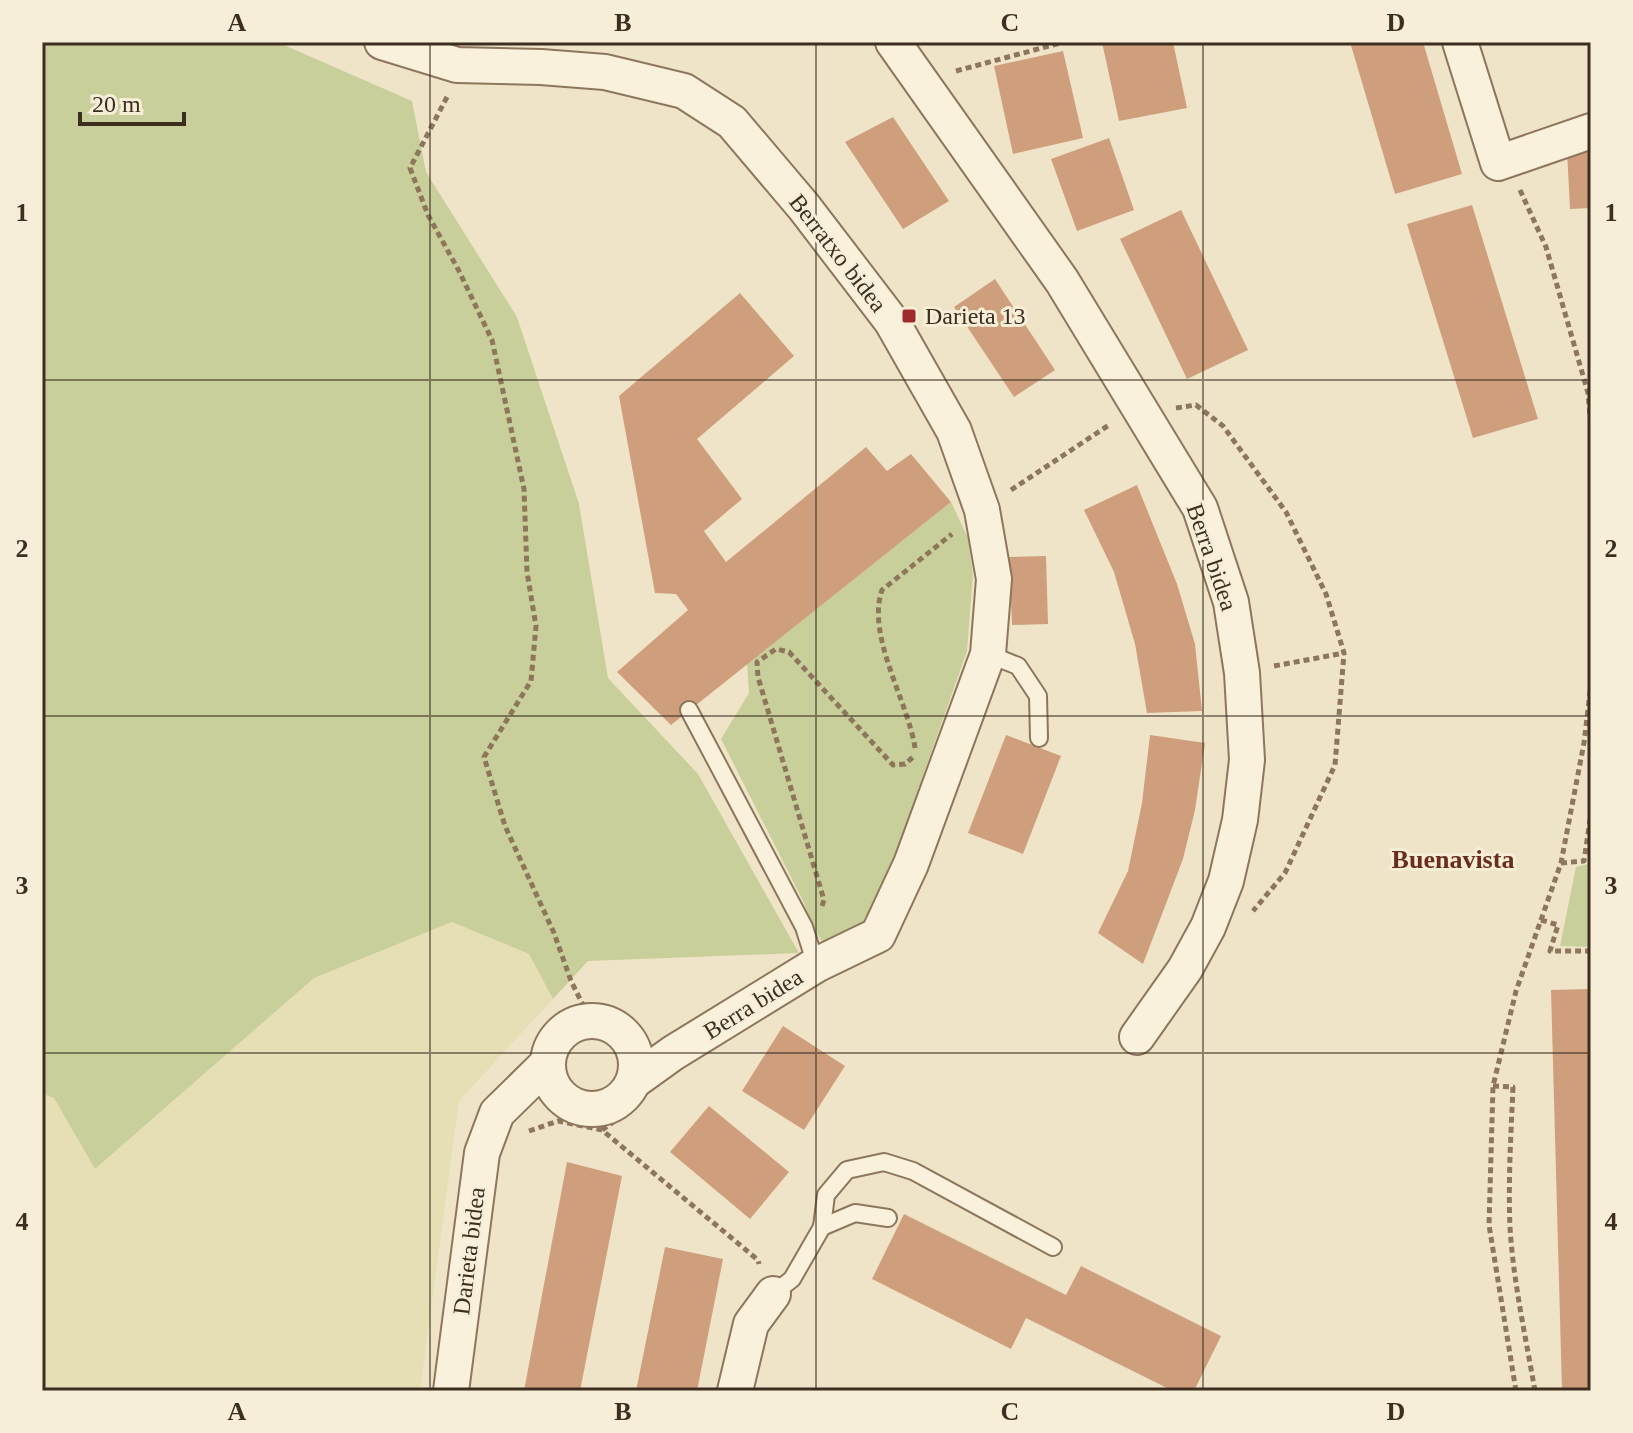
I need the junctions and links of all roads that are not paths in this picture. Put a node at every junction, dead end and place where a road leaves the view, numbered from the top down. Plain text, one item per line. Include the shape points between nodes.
1 (382, 42) edge
2 (893, 42) edge
3 (1460, 42) edge
4 (1591, 131) edge
5 (988, 654) junction
6 (689, 710) dead end
7 (1039, 738) dead end
8 (878, 935) joint
9 (816, 965) junction
10 (1137, 1037) dead end
11 (635, 1071) junction
12 (552, 1078) junction
13 (888, 1218) dead end
14 (822, 1227) junction
15 (1053, 1247) dead end
16 (773, 1294) joint
17 (451, 1391) edge
18 (735, 1391) edge

1 - 5 street, Berratxo bidea via 457,65 605,72 684,91 732,122 892,322 954,431 982,510 994,579
2 - 10 street, Berra bidea via 1062,281 1200,508 1231,602 1247,760 1240,820 1226,881 1208,927
3 - 4 street via 1498,163
5 - 7 lane via 1018,666 1038,696
5 - 8 street, Berratxo bidea via 911,864
6 - 9 lane via 804,927
8 - 9 street, Berra bidea
9 - 11 street, Berra bidea
11 - 12 street via 626,1095 599,1109 568,1103
11 - 12 street via 627,1037 601,1021 586,1021 571,1025 550,1048
12 - 17 street, Darieta bidea via 482,1153
13 - 14 lane via 855,1213
14 - 15 lane via 826,1195 847,1170 884,1162 913,1171
14 - 16 lane via 792,1279
16 - 18 street via 751,1324

